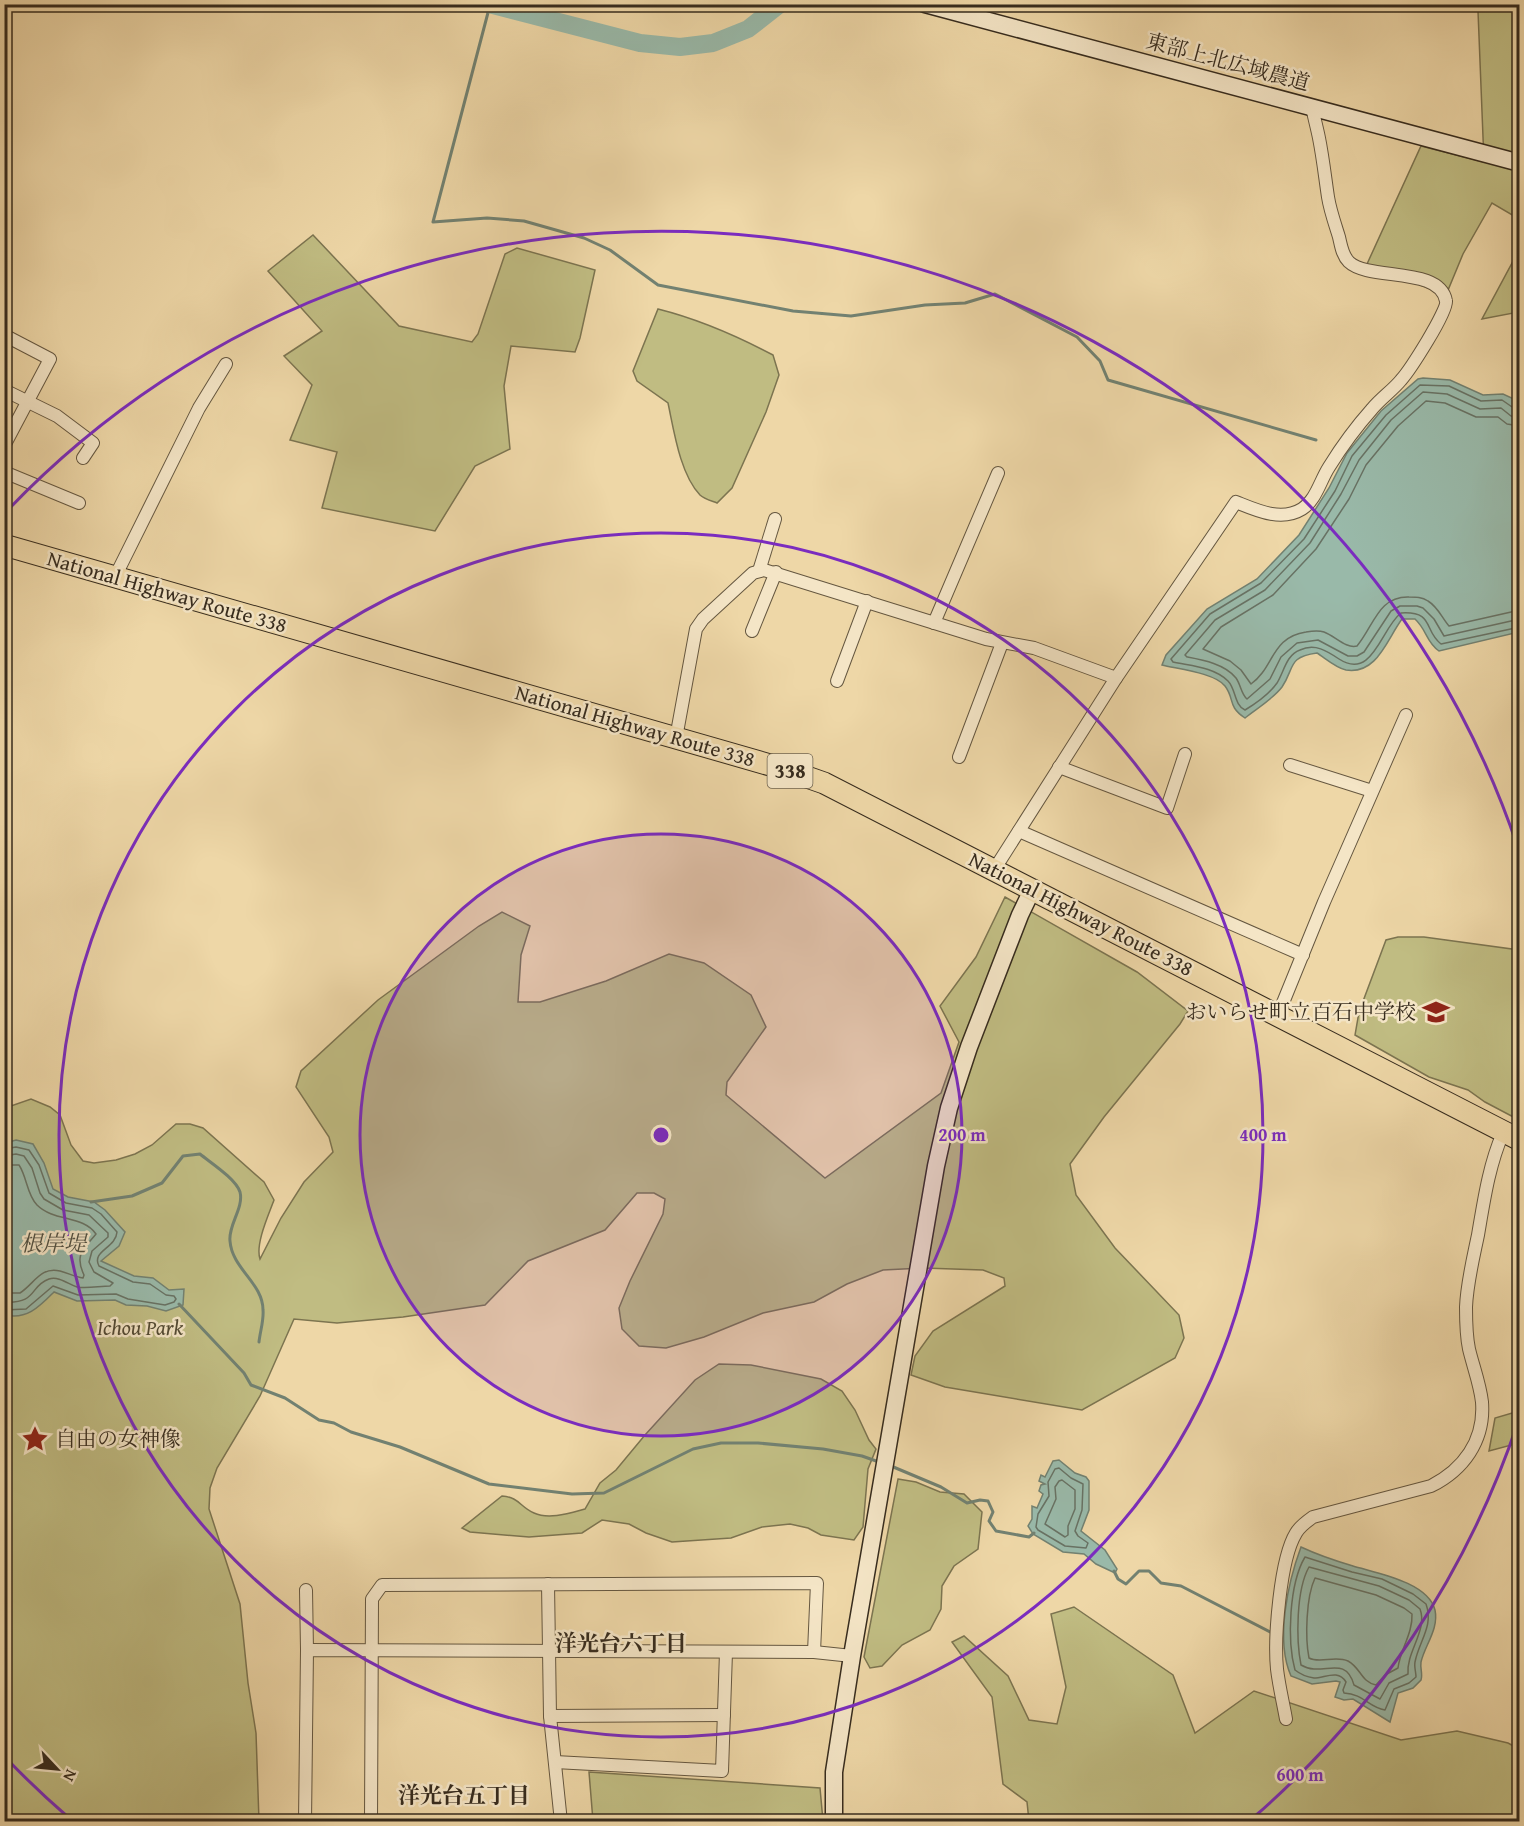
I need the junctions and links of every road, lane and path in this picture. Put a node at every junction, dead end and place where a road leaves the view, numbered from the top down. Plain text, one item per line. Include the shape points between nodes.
1 (925, 4) edge
2 (1312, 107) junction
3 (1520, 163) edge
4 (4, 335) edge
5 (226, 364) dead end
6 (4, 390) edge
7 (28, 401) junction
8 (4, 446) edge
9 (83, 458) dead end
10 (4, 472) edge
11 (998, 473) dead end
12 (79, 503) dead end
13 (775, 519) dead end
14 (4, 545) edge
15 (759, 571) junction
16 (776, 572) junction
17 (115, 577) junction
18 (867, 601) junction
19 (934, 623) junction
20 (752, 631) dead end
21 (1002, 643) junction
22 (1116, 678) junction
23 (837, 681) dead end
24 (1406, 715) dead end
25 (676, 738) junction
26 (1185, 754) dead end
27 (959, 757) dead end
28 (1290, 765) dead end
29 (1059, 767) junction
30 (1372, 791) junction
31 (1019, 831) junction
32 (994, 870) junction
33 (1032, 890) junction
34 (1303, 955) junction
35 (1278, 1015) junction
36 (1511, 1137) edge
37 (548, 1584) junction
38 (306, 1590) dead end
39 (307, 1650) junction
40 (372, 1650) junction
41 (549, 1650) junction
42 (726, 1652) junction
43 (814, 1652) junction
44 (852, 1656) junction
45 (550, 1716) junction
46 (724, 1716) junction
47 (1286, 1719) dead end
48 (555, 1762) junction
49 (305, 1821) edge
50 (371, 1821) edge
51 (561, 1821) edge
52 (834, 1821) edge

1 - 2 street, 東部上北広域農道
2 - 3 street, 東部上北広域農道
2 - 22 street via 1328,199 1349,262 1363,269 1427,282 1441,291 1445,311 1414,364 1349,437 1312,498 1301,509 1264,513 1236,502
4 - 7 street via 50,358
5 - 17 street via 199,408
6 - 7 street
7 - 8 street
7 - 9 street via 57,416 93,443
10 - 12 street
11 - 19 street
13 - 15 street
14 - 17 highway, National Highway Route 338 / 338
15 - 16 street
15 - 25 street via 696,629
16 - 18 street
16 - 20 street
17 - 25 highway, National Highway Route 338 / 338
18 - 19 street
18 - 23 street
19 - 21 street
21 - 22 street via 1034,648
21 - 27 street
22 - 29 street
24 - 30 street
25 - 32 highway, National Highway Route 338 / 338 via 824,783
26 - 29 street via 1167,808
28 - 30 street
29 - 31 street
30 - 34 street
31 - 32 street
31 - 34 street
32 - 33 highway, National Highway Route 338 / 338
33 - 35 highway, National Highway Route 338 / 338
33 - 44 street via 948,1108
34 - 35 street
35 - 36 highway, National Highway Route 338 / 338
36 - 47 street via 1491,1164 1467,1291 1468,1346 1482,1400 1474,1447 1457,1470 1431,1486 1313,1517 1296,1532 1289,1546 1277,1627 1277,1670
37 - 40 street via 382,1585 372,1599
37 - 41 street
37 - 43 street via 817,1584
38 - 39 street
39 - 40 street
39 - 49 street
40 - 41 street
40 - 50 street
41 - 42 street
41 - 45 street
42 - 43 street
42 - 46 street
43 - 44 street
44 - 52 street via 834,1772
45 - 46 street
45 - 48 street
46 - 48 street via 722,1771
48 - 51 street

